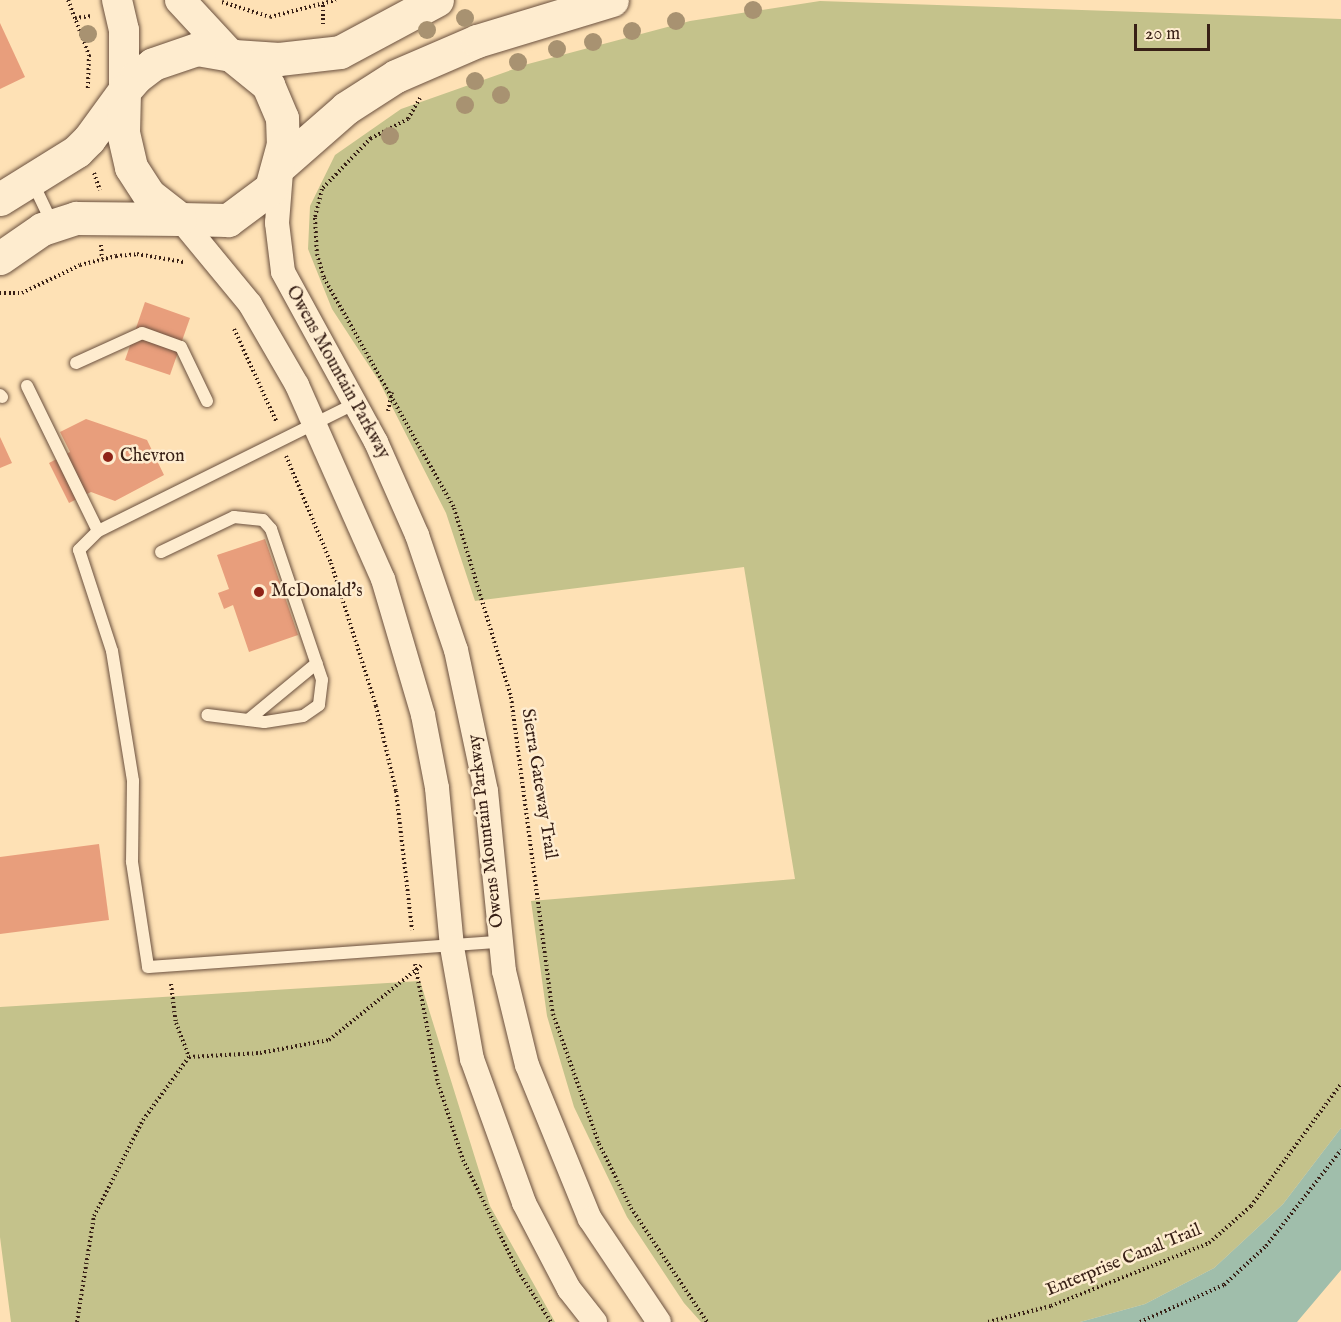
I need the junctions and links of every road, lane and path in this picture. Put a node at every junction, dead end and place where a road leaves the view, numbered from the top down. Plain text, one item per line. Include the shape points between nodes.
1 (68, 0) edge
2 (117, 0) edge
3 (180, 0) edge
4 (219, 0) edge
5 (336, 0) edge
6 (437, 0) edge
7 (612, 0) edge
8 (231, 55) junction
9 (124, 91) junction
10 (84, 95) dead end
11 (408, 119) dead end
12 (281, 165) junction
13 (32, 180) junction
14 (0, 199) edge
15 (180, 219) junction
16 (53, 225) junction
17 (0, 258) edge
18 (187, 263) dead end
19 (0, 293) edge
20 (231, 318) dead end
21 (76, 363) dead end
22 (27, 386) dead end
23 (207, 401) dead end
24 (356, 403) junction
25 (317, 424) junction
26 (283, 442) junction
27 (98, 531) junction
28 (161, 552) dead end
29 (317, 663) junction
30 (207, 715) dead end
31 (248, 720) junction
32 (500, 942) junction
33 (444, 947) junction
34 (414, 949) junction
35 (168, 965) junction
36 (416, 974) junction
37 (189, 1057) junction
38 (1341, 1084) edge
39 (1341, 1150) edge
40 (77, 1322) edge
41 (551, 1322) edge
42 (595, 1322) edge
43 (659, 1322) edge
44 (707, 1322) edge
45 (988, 1322) edge
46 (1140, 1322) edge

1 - 10 path via 89,55
2 - 9 street via 124,30
3 - 8 street
4 - 5 path via 270,17
6 - 8 main road via 340,52 279,59
7 - 12 main road via 477,41 396,76 346,108
8 - 9 main road via 197,49 175,54 153,64
8 - 12 main road via 258,72 277,101 283,130
9 - 13 main road via 89,139
9 - 15 main road via 123,133 131,167 149,195
11 - 44 path, Sierra Gateway Trail via 371,138 322,189 315,218 317,254 324,279 454,508 511,697 553,1014 599,1144 626,1198
12 - 15 main road via 271,188 240,214 215,222
12 - 24 street, Owens Mountain Parkway via 277,223 283,272
13 - 14 main road
13 - 16 lane
15 - 16 main road via 100,215
15 - 25 street via 250,304
16 - 17 main road
18 - 19 path via 137,254 116,256 80,266 22,293
20 - 26 path via 269,395
21 - 23 lane via 142,333 181,347
22 - 27 lane
24 - 25 lane
24 - 32 street, Owens Mountain Parkway via 417,535 456,650 486,790
25 - 26 lane
25 - 33 street via 383,579 423,715 437,788
26 - 27 lane
26 - 34 path via 351,619 376,706 396,791
27 - 35 lane via 79,550 112,651 133,781 132,862 148,967
28 - 29 lane via 234,517 263,520 271,529
29 - 31 lane
29 - 31 lane via 322,693 314,712 278,721
30 - 31 lane
32 - 33 lane
32 - 43 street, Owens Mountain Parkway via 527,1065 557,1147 596,1229
33 - 34 lane
33 - 36 path
33 - 42 street via 472,1059 524,1203 569,1289
34 - 35 lane
34 - 36 path
35 - 37 path via 176,1023
36 - 37 path via 329,1040 260,1053
36 - 41 path via 438,1083 463,1160 518,1271
37 - 40 path via 143,1120 94,1216
38 - 45 path, Enterprise Canal Trail via 1251,1206 1209,1243 1051,1306
39 - 46 path via 1266,1246 1224,1285

